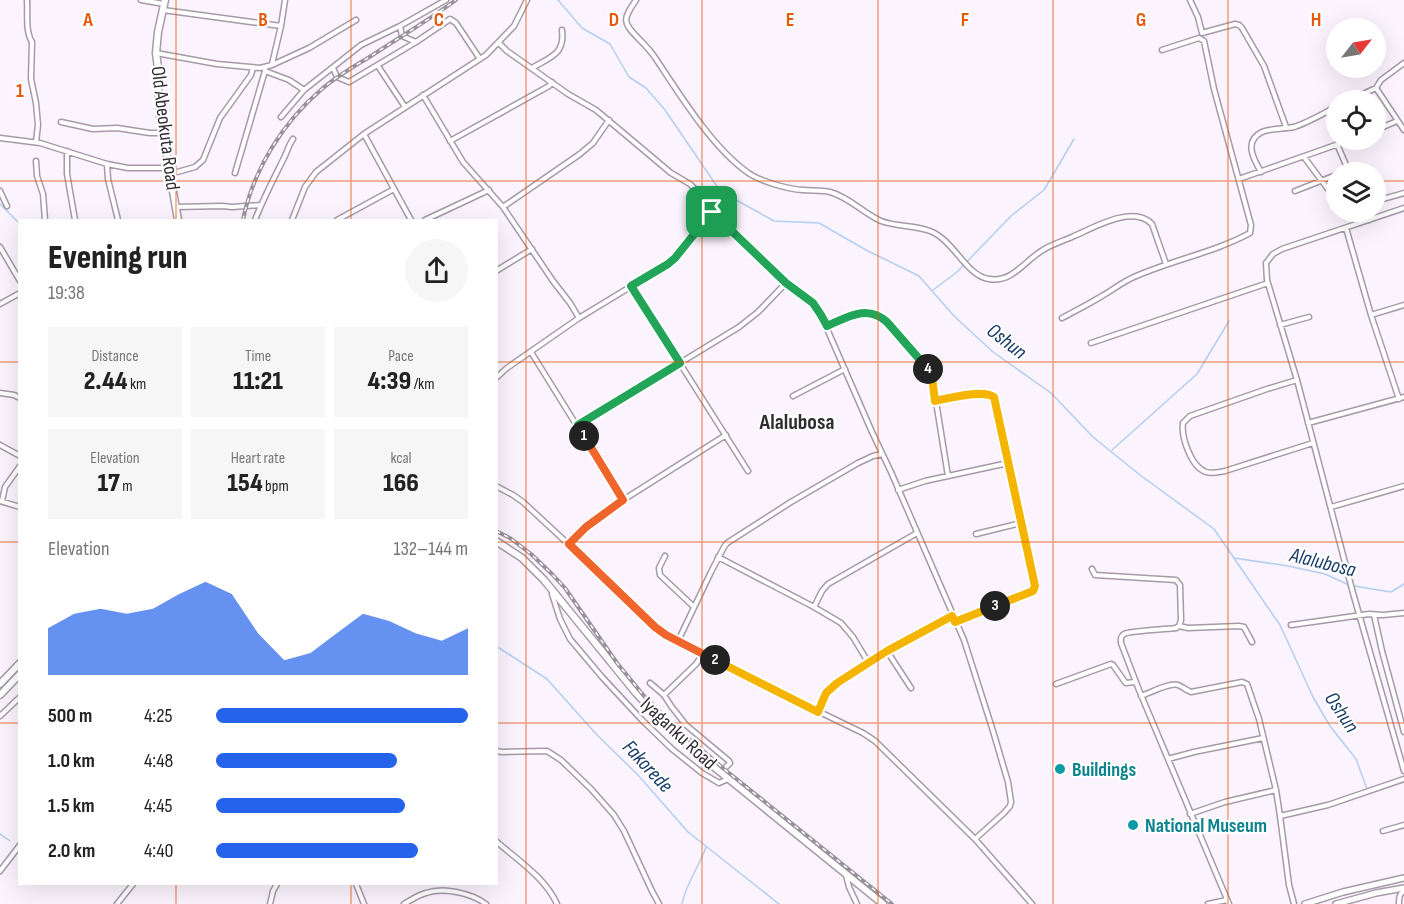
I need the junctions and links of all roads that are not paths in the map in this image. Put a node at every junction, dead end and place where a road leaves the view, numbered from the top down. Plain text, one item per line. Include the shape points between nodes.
1 (27, 0) edge
2 (141, 0) edge
3 (285, 0) edge
4 (446, 0) edge
5 (526, 0) edge
6 (636, 0) edge
7 (1190, 0) edge
8 (164, 4) edge
9 (356, 20) dead end
10 (281, 26) junction
11 (400, 26) junction
12 (562, 30) dead end
13 (1202, 36) junction
14 (416, 42) junction
15 (499, 43) junction
16 (1162, 50) dead end
17 (156, 52) junction
18 (480, 59) junction
19 (1404, 63) edge
20 (272, 65) junction
21 (378, 66) junction
22 (253, 68) junction
23 (333, 68) junction
24 (532, 68) junction
25 (265, 69) junction
26 (552, 82) junction
27 (1376, 88) junction
28 (304, 90) junction
29 (1372, 90) edge
30 (423, 95) junction
31 (405, 106) junction
32 (1326, 112) edge
33 (281, 117) dead end
34 (609, 120) junction
35 (1398, 121) junction
36 (61, 122) dead end
37 (1386, 126) edge
38 (1286, 127) junction
39 (1404, 130) edge
40 (163, 133) junction
41 (364, 134) junction
42 (0, 138) edge
43 (293, 139) dead end
44 (450, 141) junction
45 (36, 142) junction
46 (1326, 148) edge
47 (67, 151) junction
48 (1304, 157) junction
49 (36, 161) dead end
50 (107, 164) junction
51 (170, 171) junction
52 (1262, 172) junction
53 (235, 173) dead end
54 (1239, 179) junction
55 (1326, 179) edge
56 (1322, 180) junction
57 (1326, 186) edge
58 (394, 189) junction
59 (489, 190) junction
60 (0, 191) edge
61 (1295, 191) dead end
62 (1404, 193) edge
63 (1386, 198) edge
64 (8, 206) dead end
65 (261, 206) junction
66 (176, 207) junction
67 (503, 207) junction
68 (1404, 208) edge
69 (712, 212) junction
70 (1386, 214) edge
71 (45, 219) edge
72 (75, 219) edge
73 (118, 219) edge
74 (178, 219) edge
75 (255, 219) edge
76 (292, 219) edge
77 (339, 219) edge
78 (410, 219) edge
79 (427, 219) edge
80 (1363, 222) edge
81 (1346, 228) junction
82 (0, 247) edge
83 (532, 249) junction
84 (1166, 264) junction
85 (498, 270) edge
86 (18, 278) edge
87 (786, 283) junction
88 (1268, 283) junction
89 (631, 286) junction
90 (18, 294) edge
91 (0, 304) edge
92 (1404, 306) edge
93 (1371, 315) junction
94 (1309, 317) dead end
95 (579, 318) junction
96 (1062, 318) dead end
97 (1280, 325) junction
98 (827, 326) junction
99 (1090, 343) dead end
100 (531, 352) junction
101 (680, 363) junction
102 (845, 369) junction
103 (498, 376) edge
104 (1297, 380) junction
105 (0, 393) edge
106 (793, 396) dead end
107 (18, 397) edge
108 (1404, 397) edge
109 (1399, 399) junction
110 (935, 401) junction
111 (1308, 423) junction
112 (578, 425) junction
113 (726, 435) junction
114 (1313, 443) junction
115 (0, 445) edge
116 (882, 454) junction
117 (18, 455) edge
118 (1008, 463) junction
119 (18, 469) edge
120 (747, 471) dead end
121 (948, 476) junction
122 (1404, 486) edge
123 (498, 487) edge
124 (898, 490) junction
125 (623, 500) junction
126 (1, 501) edge
127 (18, 506) edge
128 (1331, 507) junction
129 (1021, 524) junction
130 (917, 532) junction
131 (976, 534) dead end
132 (498, 543) edge
133 (569, 544) junction
134 (664, 556) dead end
135 (718, 557) junction
136 (1092, 569) dead end
137 (554, 591) junction
138 (694, 607) junction
139 (814, 607) junction
140 (1404, 614) edge
141 (1374, 615) junction
142 (952, 616) junction
143 (1360, 616) junction
144 (955, 622) junction
145 (1291, 625) dead end
146 (1179, 626) junction
147 (678, 641) junction
148 (1252, 642) dead end
149 (887, 651) junction
150 (703, 654) junction
151 (868, 662) junction
152 (18, 665) edge
153 (18, 676) edge
154 (1136, 682) junction
155 (0, 683) edge
156 (650, 683) dead end
157 (1056, 684) dead end
158 (911, 688) dead end
159 (0, 695) edge
160 (664, 695) junction
161 (1141, 696) junction
162 (18, 699) edge
163 (818, 712) junction
164 (0, 717) edge
165 (1404, 732) edge
166 (1264, 738) junction
167 (498, 751) edge
168 (1168, 759) junction
169 (1404, 771) edge
170 (722, 774) junction
171 (728, 779) junction
172 (1404, 779) edge
173 (1276, 790) junction
174 (1190, 814) junction
175 (1280, 816) junction
176 (1404, 825) edge
177 (1383, 831) dead end
178 (975, 839) junction
179 (498, 843) edge
180 (18, 848) edge
181 (0, 871) edge
182 (846, 874) junction
183 (1404, 878) edge
184 (132, 885) edge
185 (276, 885) edge
186 (356, 885) edge
187 (449, 885) edge
188 (1404, 890) edge
189 (451, 892) junction
190 (1228, 902) edge
191 (117, 904) edge
192 (270, 904) edge
193 (364, 904) edge
194 (404, 904) edge
195 (486, 904) edge
196 (557, 904) edge
197 (659, 904) edge
198 (857, 904) edge
199 (883, 904) edge
200 (1032, 904) edge
201 (1208, 904) edge
202 (1294, 904) edge
203 (1305, 904) edge
204 (1336, 904) edge
205 (1400, 904) edge

1 - 45 street via 38,125
2 - 8 street
3 - 10 street
4 - 11 street
5 - 15 street via 514,26
6 - 84 street via 627,17 628,28 648,48 723,150 748,173 800,190 834,193 881,220 930,231 945,240 983,278 1007,277 1044,249 1106,222 1132,216 1143,217 1152,224
7 - 13 street
8 - 10 street
8 - 17 main road, Old Abeokuta Road
9 - 20 street
10 - 20 street
11 - 14 street via 402,36
11 - 23 street via 361,45
12 - 24 street via 560,49
13 - 16 street
13 - 38 street via 1235,24 1242,28 1264,66
13 - 54 street
14 - 18 street via 447,20 453,20
14 - 21 street
15 - 18 street
15 - 24 street
17 - 22 street
17 - 40 main road, Old Abeokuta Road
18 - 30 street
19 - 27 street
20 - 25 street
21 - 23 street via 349,82 337,77
21 - 31 street
22 - 25 street
22 - 51 street via 220,118 203,160 195,167
23 - 28 street
24 - 26 street
25 - 28 street
25 - 53 street
26 - 34 street
26 - 44 street
27 - 29 street
27 - 35 street
28 - 33 street
30 - 31 street
30 - 44 street
31 - 41 street
32 - 38 street
34 - 67 street via 589,147
34 - 69 street via 695,189
35 - 37 street
35 - 39 street
36 - 40 street via 93,129
38 - 52 street via 1262,132 1253,140 1251,151
40 - 51 main road, Old Abeokuta Road
41 - 58 street
41 - 76 street via 308,182
42 - 45 street
43 - 65 street
44 - 59 street
45 - 47 street
46 - 48 street
47 - 50 street
47 - 72 street
48 - 52 street
48 - 56 street
49 - 71 street
50 - 51 street
50 - 73 street
51 - 66 main road, Old Abeokuta Road
52 - 54 street
54 - 84 street via 1250,233
55 - 56 street
56 - 57 street
56 - 61 street
58 - 77 street
58 - 78 street
59 - 67 street
59 - 79 street
60 - 64 street
62 - 63 street
65 - 66 street
65 - 75 street
66 - 74 main road, Old Abeokuta Road
67 - 83 street
68 - 70 street
69 - 87 street
69 - 89 street via 675,258
80 - 81 street
81 - 88 street via 1273,254 1266,263
81 - 93 street
82 - 86 street
83 - 85 street
83 - 95 street
84 - 96 street via 1132,278
87 - 98 street via 813,303
87 - 101 street via 753,317
88 - 97 street
88 - 99 street
89 - 95 street
89 - 101 street
90 - 91 street
92 - 93 street
93 - 109 street
94 - 97 street
95 - 100 street
97 - 104 street
98 - 102 street
98 - 110 street via 864,312 883,319 929,371
100 - 103 street
100 - 112 street
101 - 112 street
101 - 113 street
102 - 106 street
102 - 116 street
104 - 111 street
104 - 114 street via 1190,416 1183,423 1184,440 1195,462 1210,473
105 - 107 street
108 - 109 street
109 - 111 street
110 - 118 street via 992,394
110 - 121 street
111 - 114 street
112 - 125 street
113 - 120 street
113 - 125 street
114 - 128 street
115 - 117 street
116 - 124 street
116 - 135 street via 858,463 737,536
118 - 121 street
118 - 129 street
119 - 126 street
121 - 124 street
122 - 128 street
123 - 133 street via 518,499
124 - 130 street
125 - 133 street
126 - 127 street
128 - 143 street
129 - 131 street
129 - 144 street via 1035,582 1033,591
130 - 139 street via 828,584
130 - 142 street
132 - 137 main road, Iyaganku Road via 522,558
133 - 147 street via 655,627
134 - 138 street via 660,576
135 - 138 street
135 - 139 street
136 - 146 street via 1095,575 1176,580 1180,585
137 - 170 main road, Iyaganku Road via 651,709
137 - 171 street via 553,600 570,639 602,677 672,749 719,783
138 - 147 street
139 - 151 street via 846,628
140 - 141 street
141 - 143 street
141 - 165 street
142 - 144 street
142 - 149 street
143 - 145 street
143 - 169 street
144 - 178 street via 969,655 1011,798 1004,813
146 - 148 street via 1242,626
146 - 154 street via 1123,635 1121,643
147 - 150 street
149 - 151 street
149 - 158 street
150 - 160 street
150 - 163 street
151 - 163 street via 831,688
152 - 155 main road
153 - 159 main road
154 - 157 street via 1126,683 1110,664
154 - 161 street
156 - 160 street
160 - 170 street via 686,725 729,761
161 - 166 street via 1173,684 1191,692 1245,682
161 - 168 street
162 - 164 street
163 - 178 street via 875,741
166 - 168 street
166 - 173 street
167 - 197 street via 547,751 561,760 614,815
168 - 174 street
170 - 171 main road, Iyaganku Road
171 - 182 main road, Iyaganku Road
172 - 175 street via 1328,805
173 - 174 street
173 - 175 street
174 - 190 street
175 - 202 street
176 - 177 street
178 - 200 street
179 - 196 street via 532,872
180 - 181 street
182 - 198 street
182 - 199 main road, Iyaganku Road
183 - 203 main road
184 - 191 street
185 - 192 street
186 - 193 street
187 - 189 street
188 - 204 main road
188 - 205 street
189 - 194 street via 428,892
189 - 195 street via 471,895
190 - 201 street

